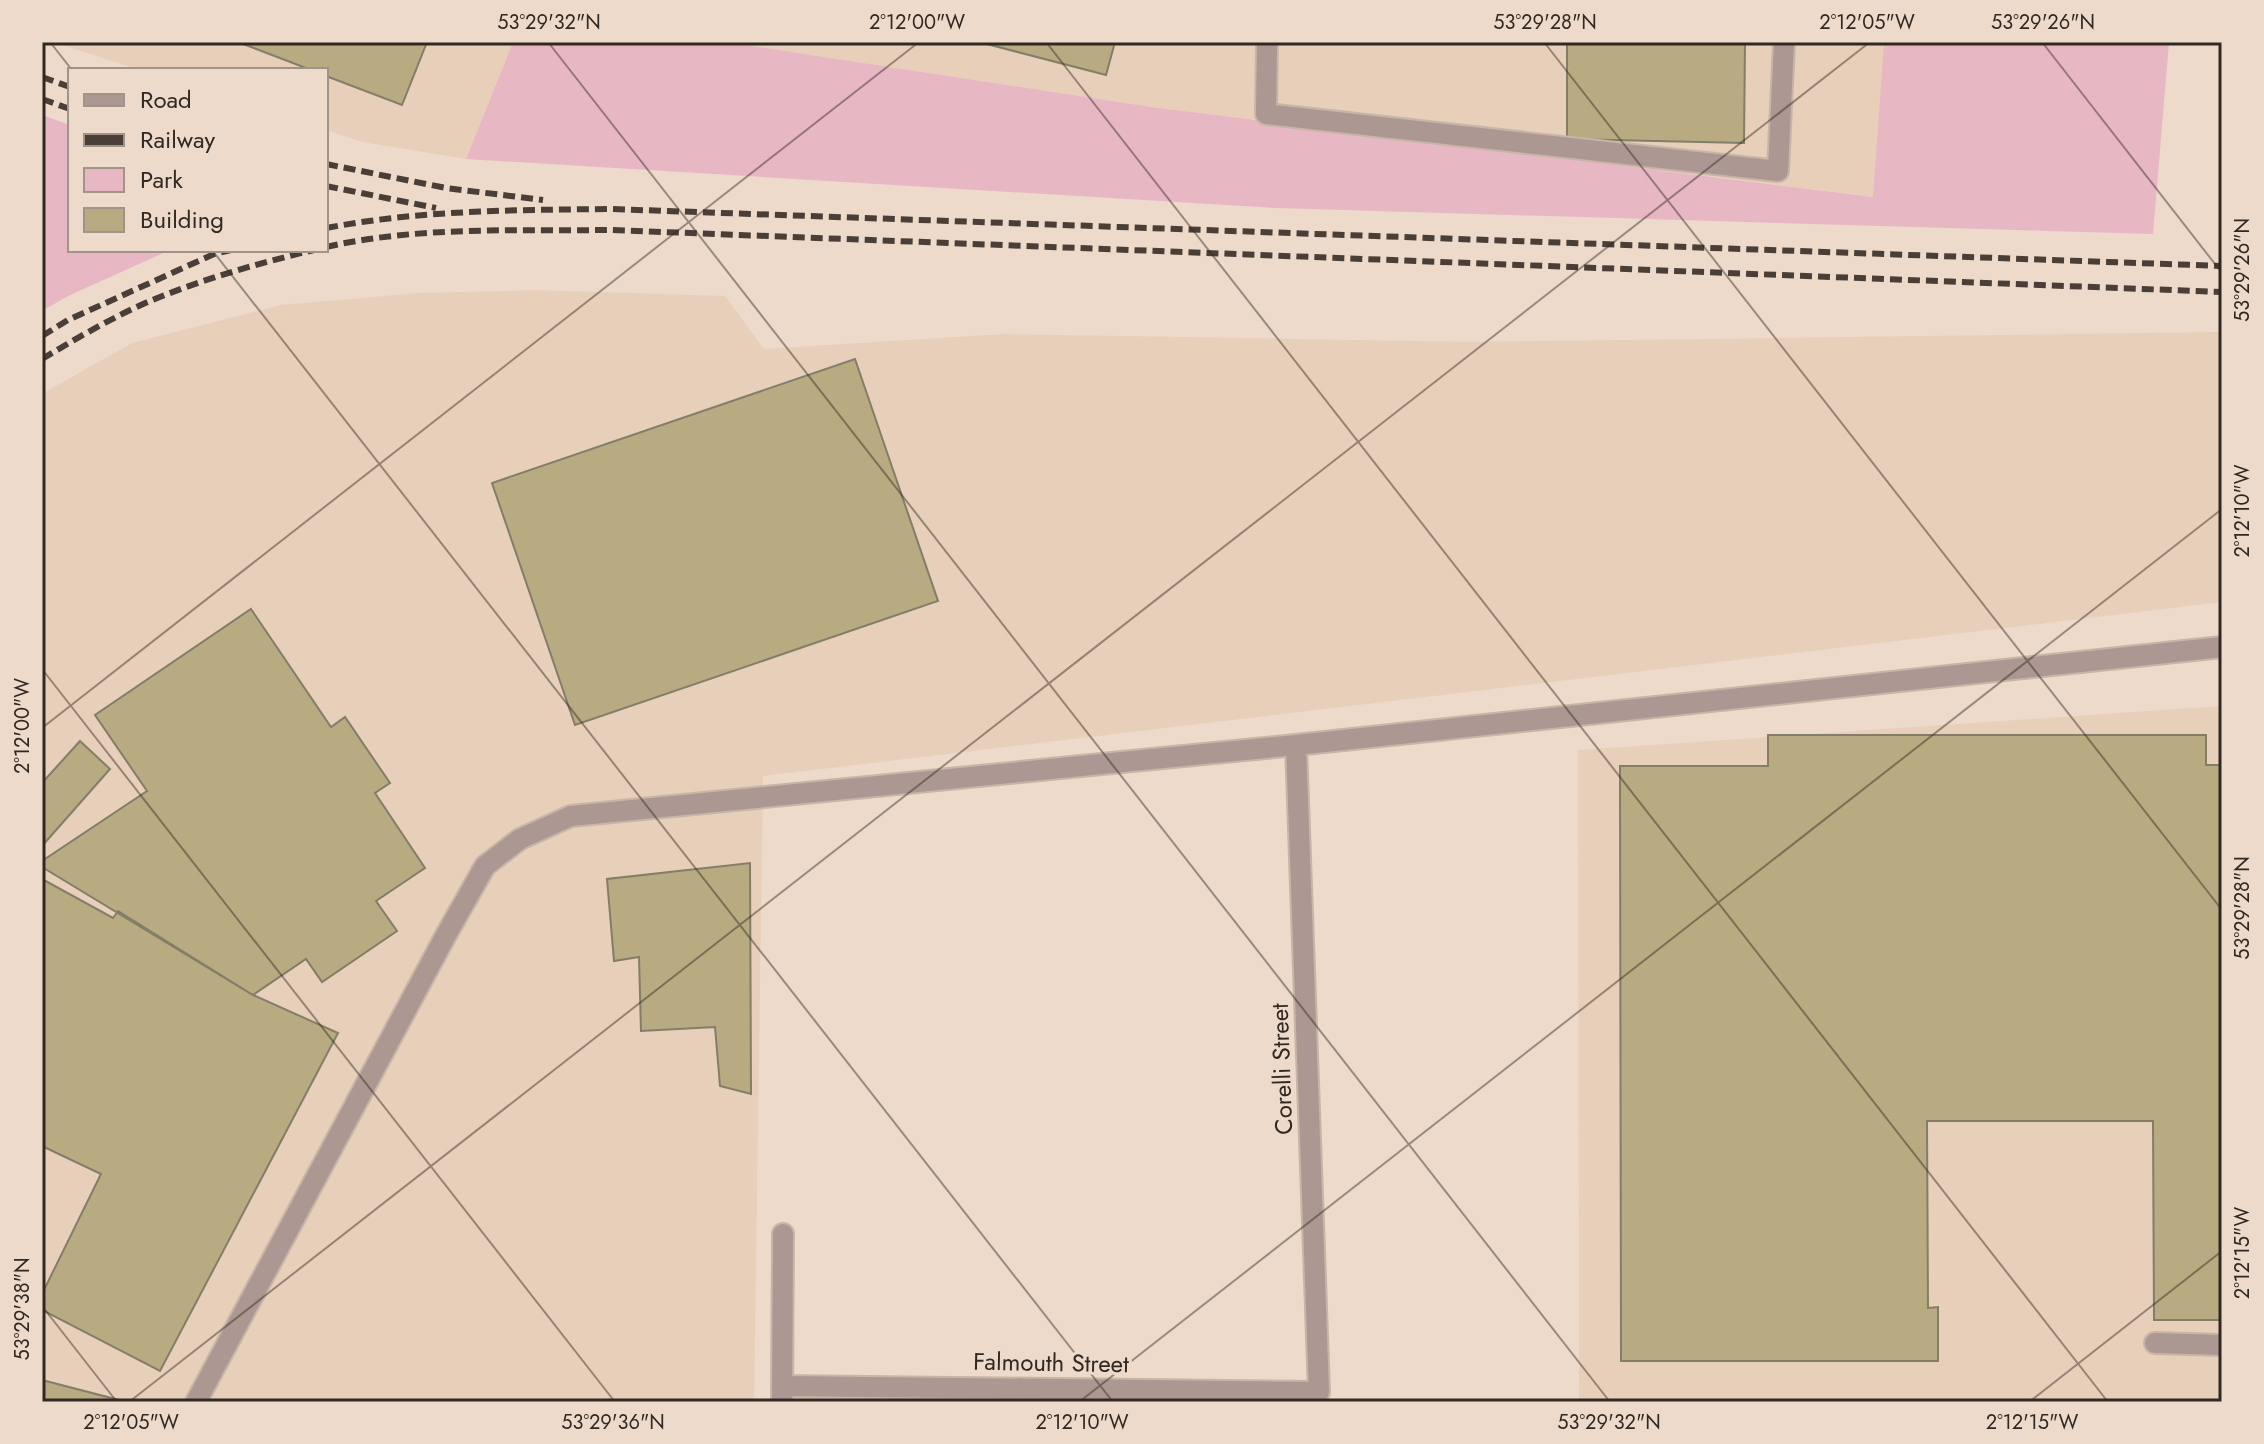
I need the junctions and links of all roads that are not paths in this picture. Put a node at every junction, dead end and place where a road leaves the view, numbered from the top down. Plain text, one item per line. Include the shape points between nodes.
1 (1267, 42) edge
2 (1784, 42) edge
3 (2222, 647) edge
4 (1296, 745) junction
5 (783, 1234) dead end
6 (2155, 1343) dead end
7 (2222, 1345) edge
8 (1319, 1392) joint
9 (782, 1394) edge
10 (196, 1402) edge

1 - 2 street via 1266,114 1778,171
3 - 4 street
4 - 8 street, Corelli Street
4 - 10 street via 571,816 520,839 485,866
5 - 9 street
6 - 7 street
8 - 9 street, Falmouth Street

